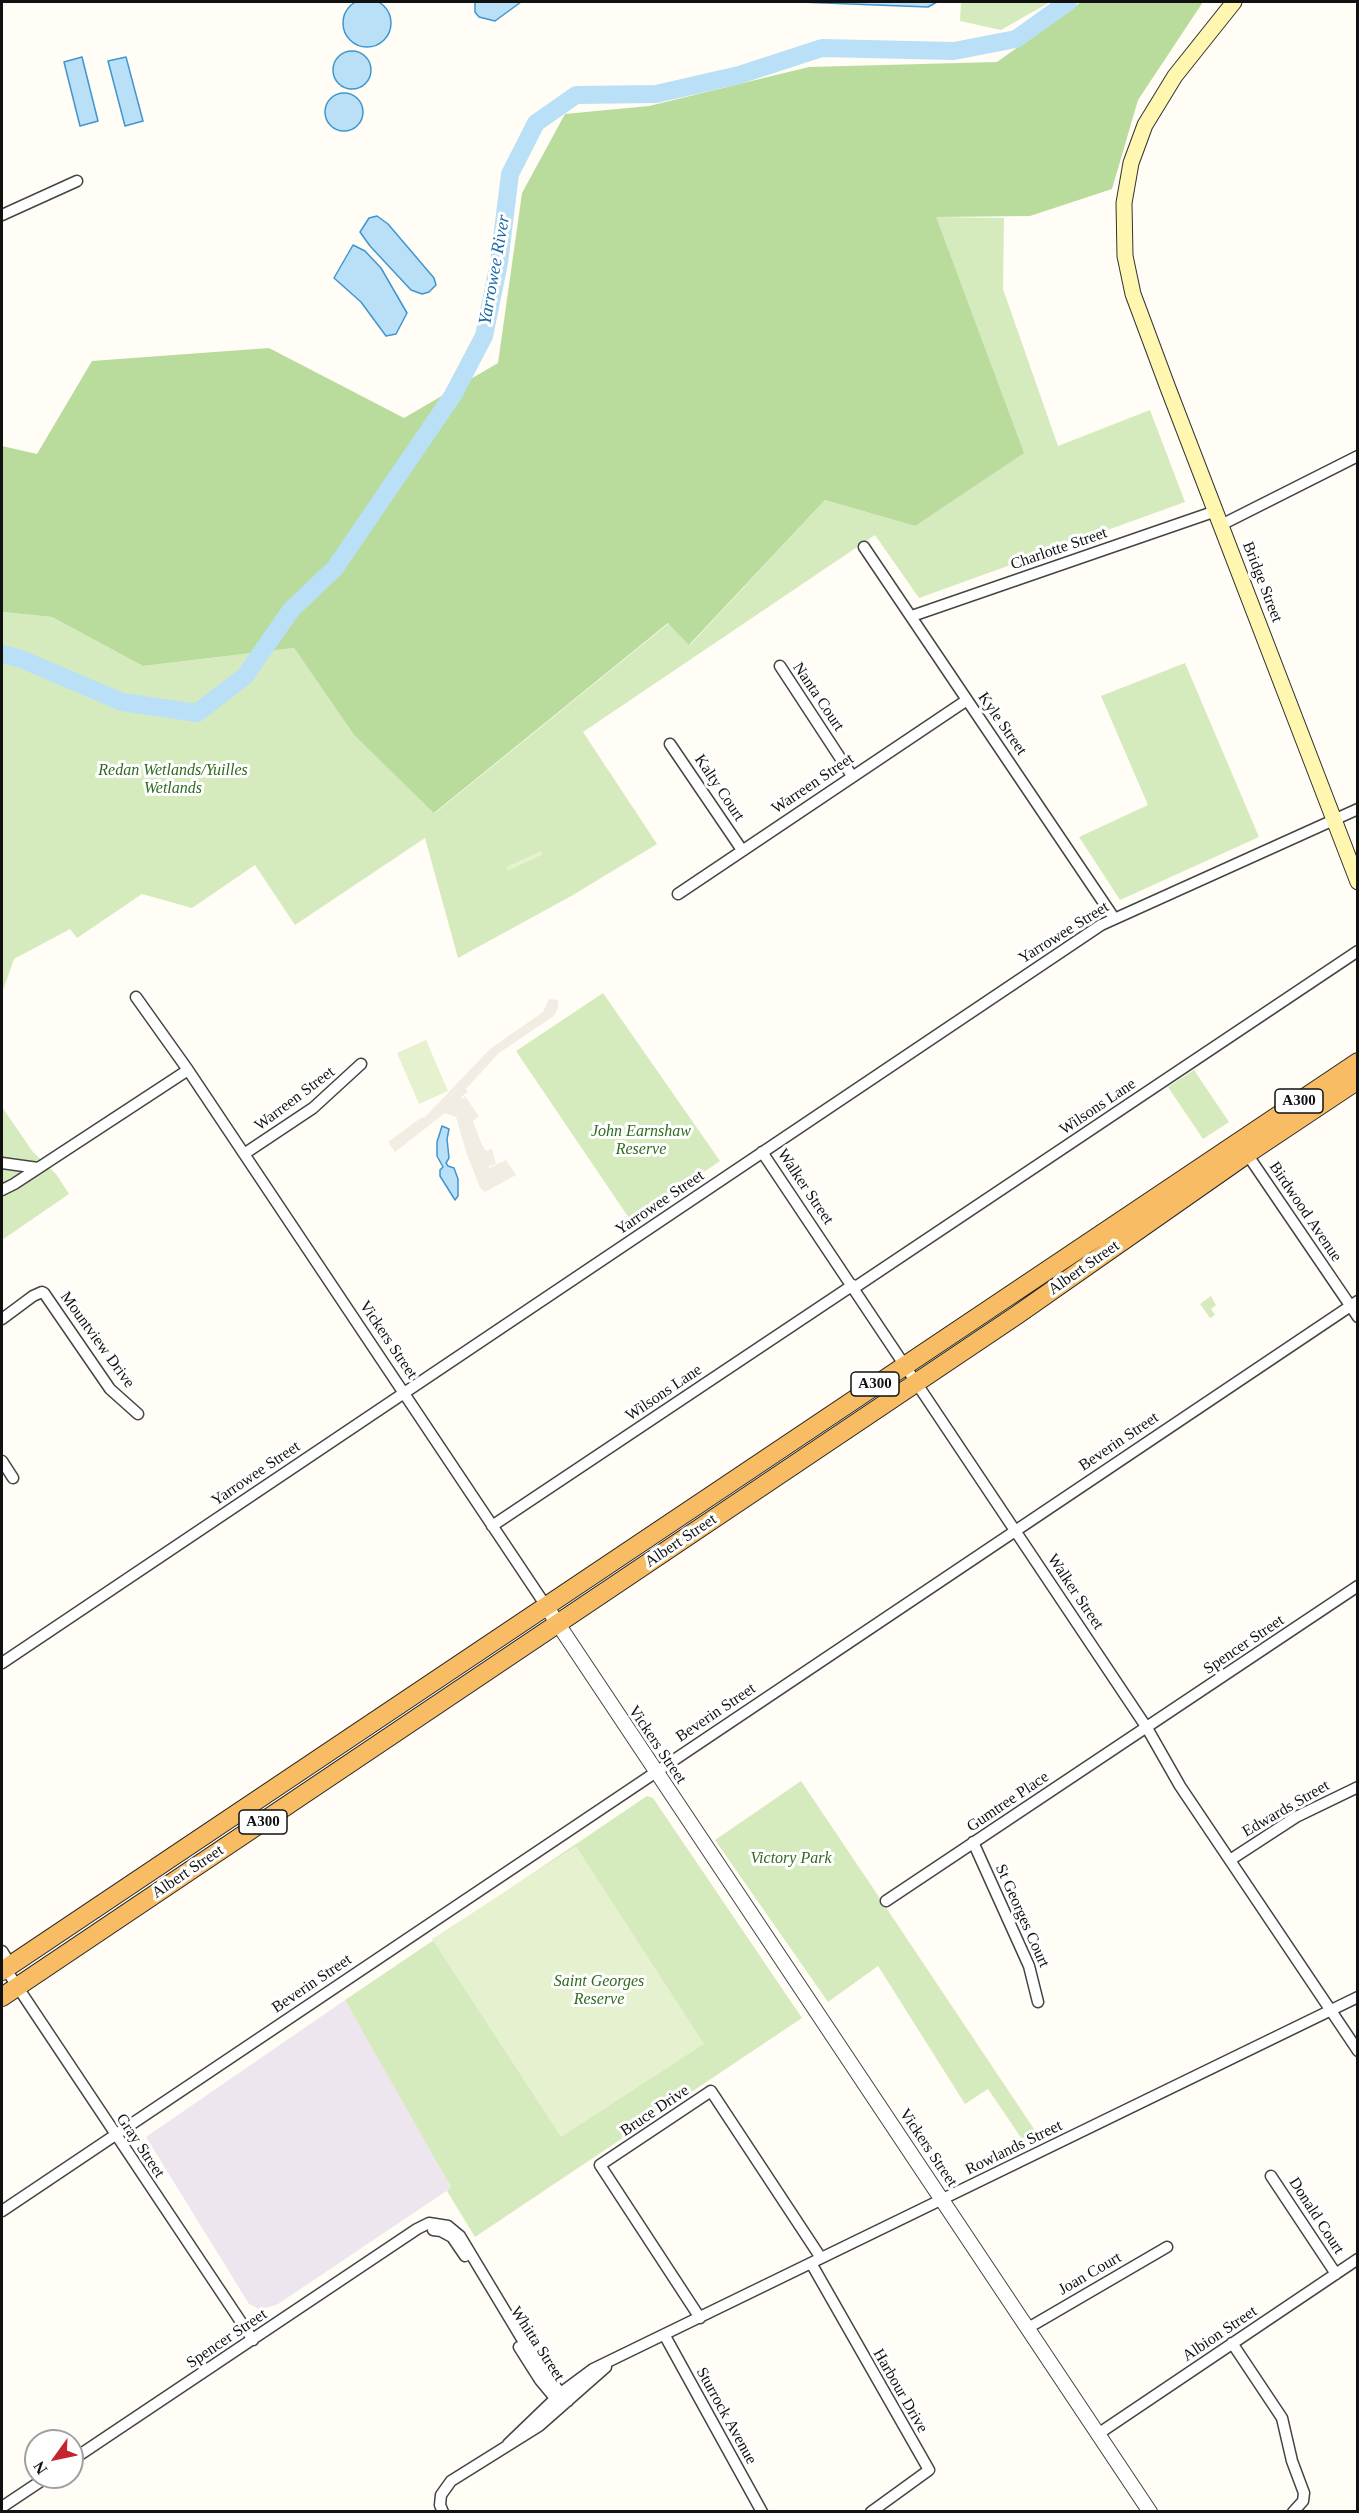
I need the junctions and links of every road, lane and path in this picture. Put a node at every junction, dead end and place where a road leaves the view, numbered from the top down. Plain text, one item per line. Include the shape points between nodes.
1 (1234, 2) edge
2 (77, 181) dead end
3 (2, 215) edge
4 (1358, 456) edge
5 (1219, 518) junction
6 (864, 547) dead end
7 (912, 616) junction
8 (780, 666) dead end
9 (967, 700) junction
10 (670, 744) dead end
11 (852, 776) junction
12 (1358, 809) edge
13 (1334, 821) junction
14 (742, 850) junction
15 (1358, 882) edge
16 (678, 894) dead end
17 (1114, 918) junction
18 (1358, 951) edge
19 (136, 997) dead end
20 (1358, 1062) edge
21 (361, 1064) dead end
22 (188, 1070) junction
23 (1358, 1080) edge
24 (762, 1152) junction
25 (244, 1154) junction
26 (1247, 1154) junction
27 (2, 1163) edge
28 (38, 1168) junction
29 (2, 1190) edge
30 (853, 1287) junction
31 (1354, 1303) edge
32 (1358, 1317) edge
33 (2, 1319) edge
34 (905, 1364) junction
35 (917, 1383) junction
36 (404, 1392) junction
37 (138, 1414) dead end
38 (2, 1461) edge
39 (13, 1478) dead end
40 (492, 1526) junction
41 (1016, 1530) junction
42 (1358, 1586) edge
43 (546, 1606) junction
44 (558, 1624) junction
45 (2, 1663) edge
46 (1147, 1728) junction
47 (656, 1772) junction
48 (1358, 1787) edge
49 (973, 1842) junction
50 (1230, 1860) junction
51 (886, 1901) dead end
52 (5, 1964) edge
53 (14, 1989) edge
54 (1358, 1997) edge
55 (1038, 2002) dead end
56 (1330, 2010) junction
57 (1358, 2050) edge
58 (115, 2136) junction
59 (1271, 2175) dead end
60 (943, 2199) junction
61 (2, 2211) edge
62 (433, 2226) joint
63 (1167, 2247) dead end
64 (821, 2258) junction
65 (1358, 2259) edge
66 (811, 2263) junction
67 (1336, 2274) junction
68 (700, 2318) junction
69 (1028, 2328) junction
70 (664, 2336) junction
71 (253, 2340) junction
72 (1232, 2343) junction
73 (562, 2397) junction
74 (1098, 2434) junction
75 (84, 2452) edge
76 (30, 2489) edge
77 (2, 2508) edge
78 (443, 2511) edge
79 (762, 2511) edge
80 (871, 2511) edge
81 (1150, 2511) edge
82 (1293, 2511) edge

1 - 5 main road, Bridge Street via 1166,89 1138,143 1127,181 1123,218 1133,294
2 - 3 street
4 - 5 street, Charlotte Street
5 - 7 street, Charlotte Street
5 - 13 main road, Bridge Street
6 - 7 street, Kyle Street
7 - 9 street, Kyle Street
8 - 11 street, Nanta Court
9 - 11 street, Warreen Street
9 - 17 street, Kyle Street
10 - 14 street, Kalty Court
11 - 14 street, Warreen Street
12 - 13 street, Yarrowee Street
13 - 15 main road, Bridge Street
13 - 17 street, Yarrowee Street
14 - 16 street, Warreen Street
17 - 24 street, Yarrowee Street
18 - 30 street, Wilsons Lane
19 - 22 street, Vickers Street
20 - 34 highway, Albert Street / A300
21 - 25 street, Warreen Street via 313,1108
22 - 25 street, Vickers Street
22 - 28 street
23 - 26 highway, Albert Street / A300
24 - 30 street, Walker Street
24 - 36 street, Yarrowee Street
25 - 36 street, Vickers Street
26 - 31 street, Birdwood Avenue
26 - 35 highway, Albert Street / A300
27 - 28 street
28 - 29 street
30 - 34 street, Walker Street
30 - 40 street, Wilsons Lane
31 - 32 street, Birdwood Avenue
31 - 41 street, Beverin Street
33 - 37 street, Mountview Drive via 33,1296 44,1293 110,1389
34 - 35 street, Walker Street
34 - 43 highway, Albert Street / A300
35 - 41 street, Walker Street
35 - 44 highway, Albert Street / A300
36 - 40 street, Vickers Street
36 - 45 street, Yarrowee Street
38 - 39 street
40 - 43 street, Vickers Street
41 - 46 street, Walker Street
41 - 47 street, Beverin Street
42 - 46 street, Spencer Street
43 - 44 street, Vickers Street
43 - 52 highway, Albert Street / A300
44 - 47 street, Vickers Street
44 - 53 highway, Albert Street / A300
46 - 49 street, Gumtree Place
46 - 50 street, Walker Street
47 - 58 street, Beverin Street
47 - 60 street, Vickers Street
48 - 50 street, Edwards Street via 1296,1817
49 - 51 street, Gumtree Place
49 - 55 street, St Georges Court via 1029,1966
50 - 56 street, Walker Street
52 - 53 street, Gray Street
53 - 58 street, Gray Street
54 - 56 street, Rowlands Street
56 - 57 street, Walker Street
56 - 60 street, Rowlands Street
58 - 61 street, Beverin Street
58 - 71 street, Gray Street
59 - 67 street, Donald Court
60 - 64 street, Rowlands Street
60 - 69 street, Vickers Street
62 - 71 street, Spencer Street via 399,2241
62 - 73 street, Whitta Street via 456,2242 531,2368
63 - 69 street, Joan Court
64 - 66 street, Rowlands Street
64 - 68 street, Bruce Drive via 711,2091 600,2165
65 - 67 street, Albion Street
66 - 68 street, Rowlands Street
66 - 80 street, Harbour Drive via 929,2470
67 - 72 street, Albion Street
68 - 70 street, Rowlands Street
69 - 74 street, Vickers Street
70 - 73 street, Rowlands Street via 586,2373
70 - 79 street, Sturrock Avenue
71 - 75 street, Spencer Street
72 - 74 street, Albion Street
72 - 82 street via 1281,2417 1304,2493 1303,2501
73 - 78 street, Rowlands Street via 508,2444 441,2487
74 - 81 street, Vickers Street
76 - 77 street

